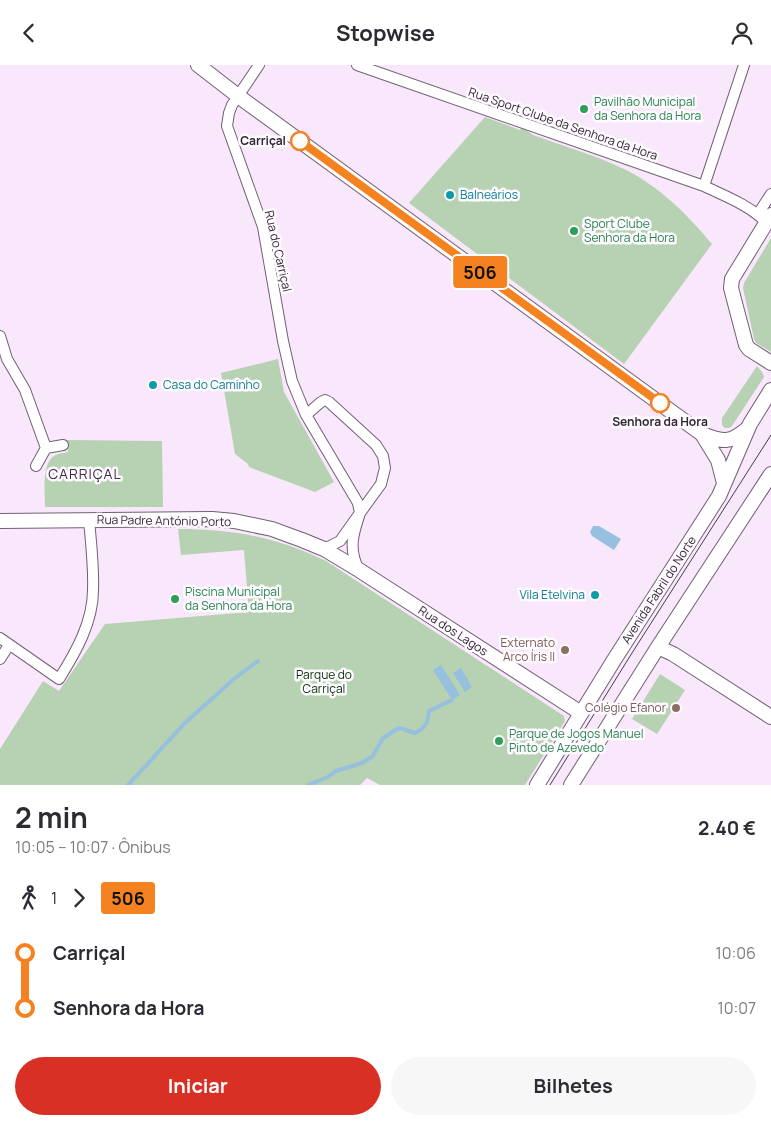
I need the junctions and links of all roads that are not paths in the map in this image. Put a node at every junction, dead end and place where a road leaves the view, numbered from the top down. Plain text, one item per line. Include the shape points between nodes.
1 (198, 65) edge
2 (259, 65) edge
3 (356, 65) edge
4 (744, 65) edge
5 (238, 96) junction
6 (704, 186) junction
7 (771, 194) edge
8 (765, 217) edge
9 (0, 336) edge
10 (4, 361) edge
11 (771, 363) edge
12 (771, 390) edge
13 (306, 415) junction
14 (748, 428) junction
15 (702, 434) junction
16 (63, 445) dead end
17 (46, 448) junction
18 (36, 466) dead end
19 (771, 474) edge
20 (724, 483) junction
21 (360, 513) junction
22 (89, 520) junction
23 (0, 521) edge
24 (324, 549) junction
25 (359, 570) junction
26 (0, 638) edge
27 (9, 645) junction
28 (658, 647) junction
29 (0, 659) edge
30 (581, 713) junction
31 (771, 717) edge
32 (537, 785) edge
33 (571, 785) edge

1 - 5 street
2 - 5 street, Rua do Carriçal
3 - 6 street, Rua Sport Clube da Senhora da Hora
4 - 6 street
5 - 13 street, Rua do Carriçal via 229,113 227,126 262,227 292,381
5 - 15 street
6 - 8 street, Rua Sport Clube da Senhora da Hora
7 - 8 street
8 - 11 street via 734,274 731,288 746,345
9 - 10 street
10 - 17 street via 25,391
12 - 14 street, Avenida Fabril do Norte
13 - 21 street, Rua do Carriçal via 358,503
13 - 21 street via 324,400 329,402 380,449 384,475
14 - 15 street via 738,437 725,441
14 - 20 street, Avenida Fabril do Norte
15 - 20 street via 718,460
16 - 17 street
17 - 18 street
19 - 28 street
20 - 30 street, Avenida Fabril do Norte via 719,496
21 - 24 street via 340,541
21 - 25 street via 351,549
22 - 23 street, Rua Padre António Porto
22 - 24 street, Rua Padre António Porto via 234,521 272,529
22 - 27 street via 94,591 90,615 72,659 59,679
24 - 25 street, Rua dos Lagos
25 - 30 street, Rua dos Lagos
26 - 27 street
27 - 29 street
28 - 31 street
28 - 33 street
30 - 32 street, Avenida Fabril do Norte

